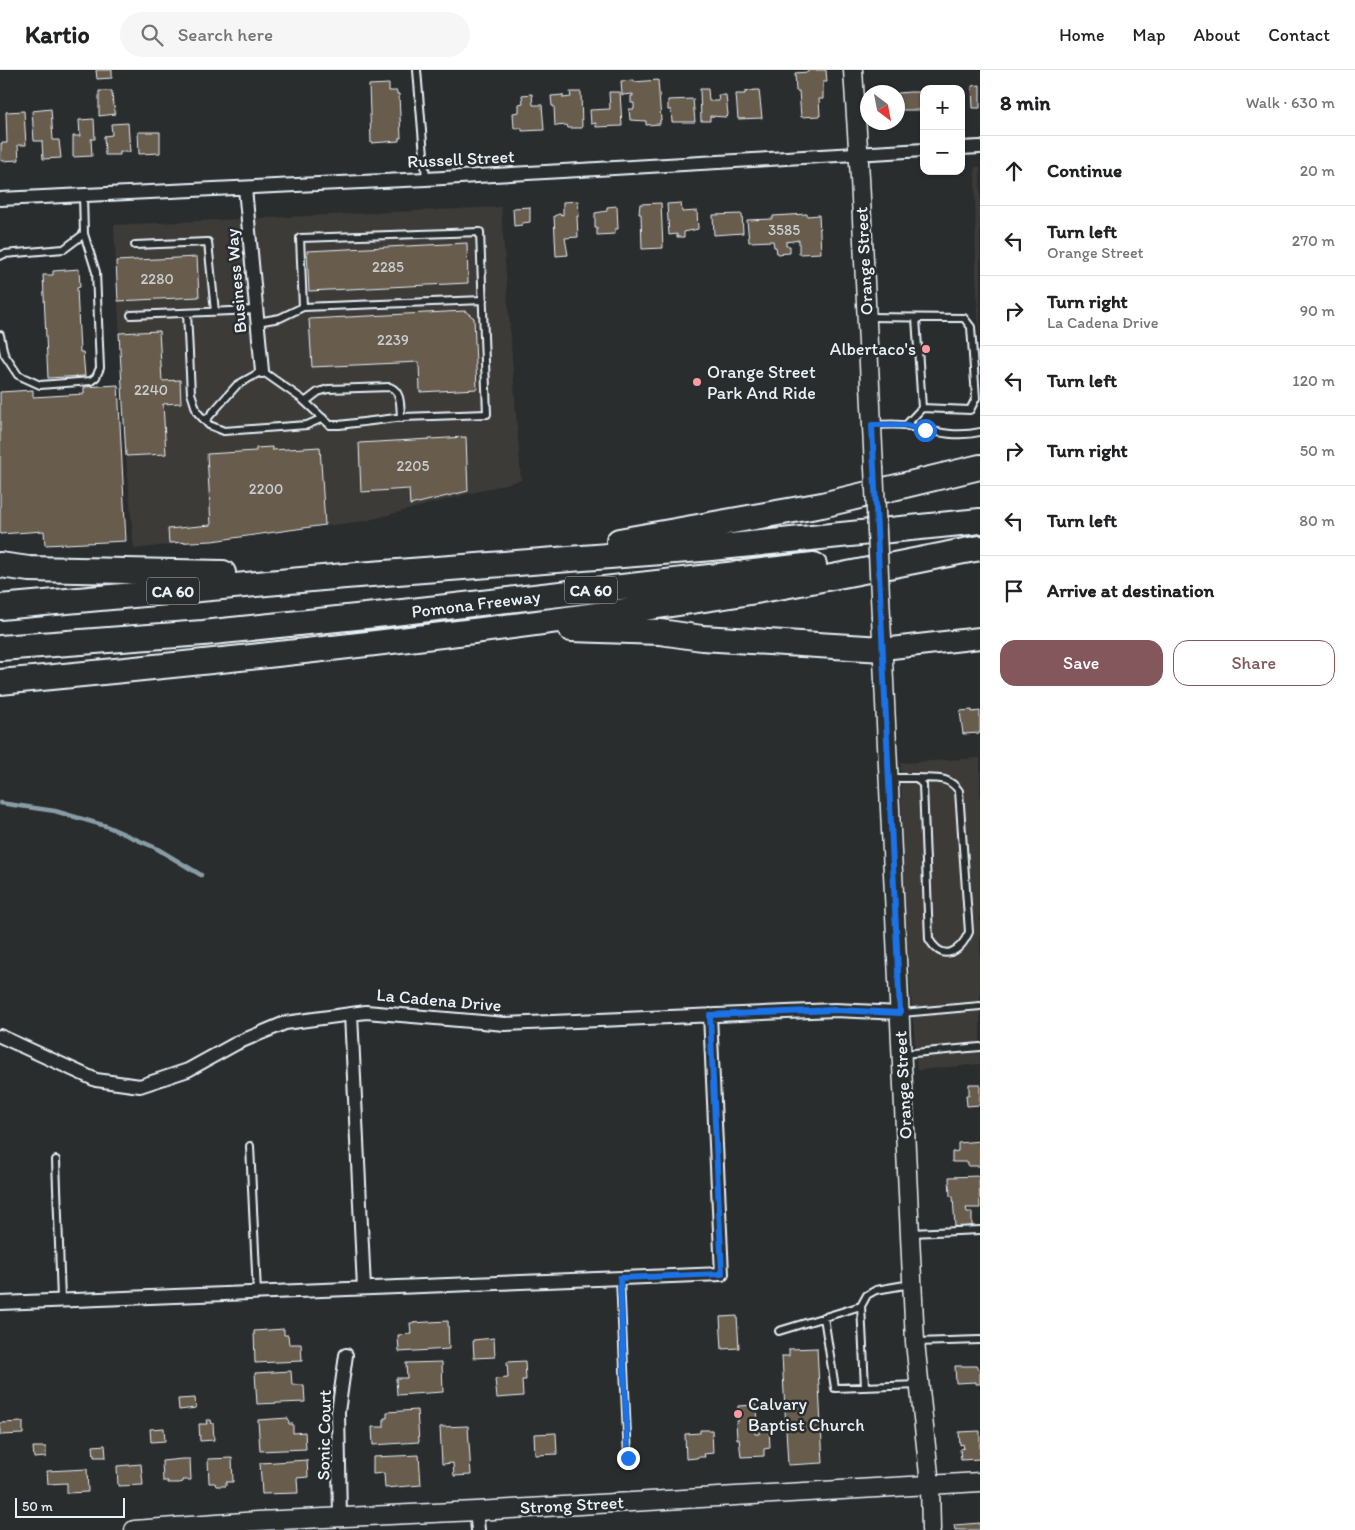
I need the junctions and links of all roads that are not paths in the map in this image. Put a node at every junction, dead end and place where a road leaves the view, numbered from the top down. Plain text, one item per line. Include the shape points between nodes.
1 (416, 70) edge
2 (853, 70) edge
3 (980, 147) edge
4 (965, 148) edge
5 (920, 150) edge
6 (859, 153) junction
7 (426, 179) junction
8 (245, 188) junction
9 (83, 195) junction
10 (0, 199) edge
11 (84, 234) junction
12 (135, 245) dead end
13 (0, 256) edge
14 (482, 300) junction
15 (303, 307) junction
16 (215, 312) junction
17 (187, 313) junction
18 (130, 315) dead end
19 (257, 316) junction
20 (866, 316) junction
21 (916, 318) junction
22 (0, 335) edge
23 (262, 371) junction
24 (305, 402) junction
25 (922, 408) junction
26 (323, 418) junction
27 (401, 418) junction
28 (206, 422) junction
29 (872, 425) junction
30 (906, 425) junction
31 (980, 432) edge
32 (980, 467) edge
33 (980, 521) edge
34 (980, 548) edge
35 (0, 565) edge
36 (458, 567) junction
37 (345, 576) junction
38 (0, 607) edge
39 (440, 636) junction
40 (980, 638) edge
41 (0, 648) edge
42 (883, 648) junction
43 (149, 668) junction
44 (0, 682) edge
45 (0, 693) edge
46 (888, 778) junction
47 (917, 778) junction
48 (980, 1006) edge
49 (900, 1013) junction
50 (351, 1014) junction
51 (710, 1015) junction
52 (0, 1036) edge
53 (980, 1046) edge
54 (902, 1054) junction
55 (250, 1146) dead end
56 (56, 1160) dead end
57 (980, 1230) edge
58 (910, 1233) junction
59 (620, 1278) junction
60 (912, 1284) junction
61 (364, 1288) junction
62 (256, 1292) junction
63 (61, 1300) junction
64 (0, 1303) edge
65 (861, 1306) junction
66 (824, 1317) junction
67 (779, 1331) dead end
68 (980, 1340) edge
69 (915, 1342) junction
70 (346, 1355) dead end
71 (919, 1385) junction
72 (865, 1387) junction
73 (628, 1458) dead end
74 (980, 1482) edge
75 (930, 1484) junction
76 (476, 1510) junction
77 (340, 1516) junction
78 (258, 1525) edge
79 (134, 1530) edge
80 (478, 1530) edge
81 (931, 1530) edge

1 - 7 lane
2 - 6 street, Orange Street
3 - 4 street
5 - 6 street, Russell Street
6 - 7 street, Russell Street
6 - 20 street, Orange Street
7 - 8 street, Russell Street
8 - 9 street, Russell Street
8 - 19 street, Business Way
9 - 10 street, Russell Street
9 - 11 lane
11 - 13 lane via 64,249
11 - 22 lane via 96,272 100,368 96,377 91,381 40,386 18,375 4,354
12 - 16 lane via 208,242
14 - 15 lane
14 - 15 lane via 480,232 300,238
14 - 27 lane via 487,414
15 - 19 lane via 280,318
16 - 17 lane
16 - 19 lane
17 - 18 lane
17 - 28 lane via 191,392 197,412
19 - 23 street, Business Way
20 - 21 lane
20 - 29 street, Orange Street
21 - 25 lane
21 - 25 lane via 964,318 971,327 976,398 970,410
23 - 24 lane
23 - 28 lane via 237,385
24 - 26 lane
24 - 27 lane via 328,389 390,387 399,395
25 - 30 lane
26 - 27 lane via 330,425
26 - 28 lane via 307,425 224,431
29 - 30 lane
29 - 42 street, Orange Street, bridge
30 - 31 lane via 956,435
32 - 36 highway via 822,505
33 - 36 highway, Pomona Freeway / CA 60 via 701,549
34 - 39 highway via 732,594
34 - 41 highway, Pomona Freeway / CA 60 via 203,633
35 - 37 highway via 40,570
36 - 37 highway, Pomona Freeway / CA 60
37 - 38 highway, Pomona Freeway / CA 60
39 - 42 highway via 556,628
39 - 43 highway
40 - 42 main road
42 - 46 street, Orange Street
43 - 44 highway
43 - 45 highway
46 - 47 lane
46 - 49 street, Orange Street
47 - 47 lane via 923,785 930,939 935,949 943,953 960,946 969,932 959,791 944,779
48 - 49 lane
49 - 51 street, La Cadena Drive via 835,1010
49 - 54 street, Orange Street
50 - 51 street, La Cadena Drive via 366,1012 505,1024
50 - 52 street, La Cadena Drive via 285,1023 237,1043 188,1070 140,1086 96,1080
50 - 61 street
51 - 59 street via 722,1274
53 - 54 lane
54 - 58 street, Orange Street
55 - 62 lane
56 - 63 lane
57 - 58 lane
58 - 60 street, Orange Street
59 - 61 street
59 - 73 lane
60 - 65 lane via 876,1290 867,1295
60 - 69 street, Orange Street
61 - 62 street
62 - 63 street
63 - 64 street
65 - 66 lane
65 - 72 lane
66 - 67 lane
66 - 72 lane via 835,1388
68 - 69 lane
69 - 71 street, Orange Street
70 - 77 street, Sonic Court via 338,1412
71 - 72 lane
71 - 75 street, Orange Street
74 - 75 street, Strong Street
75 - 76 street, Strong Street
75 - 81 street, Orange Street
76 - 77 street, Strong Street
76 - 80 street
77 - 78 street, Strong Street
78 - 79 street, Strong Street

